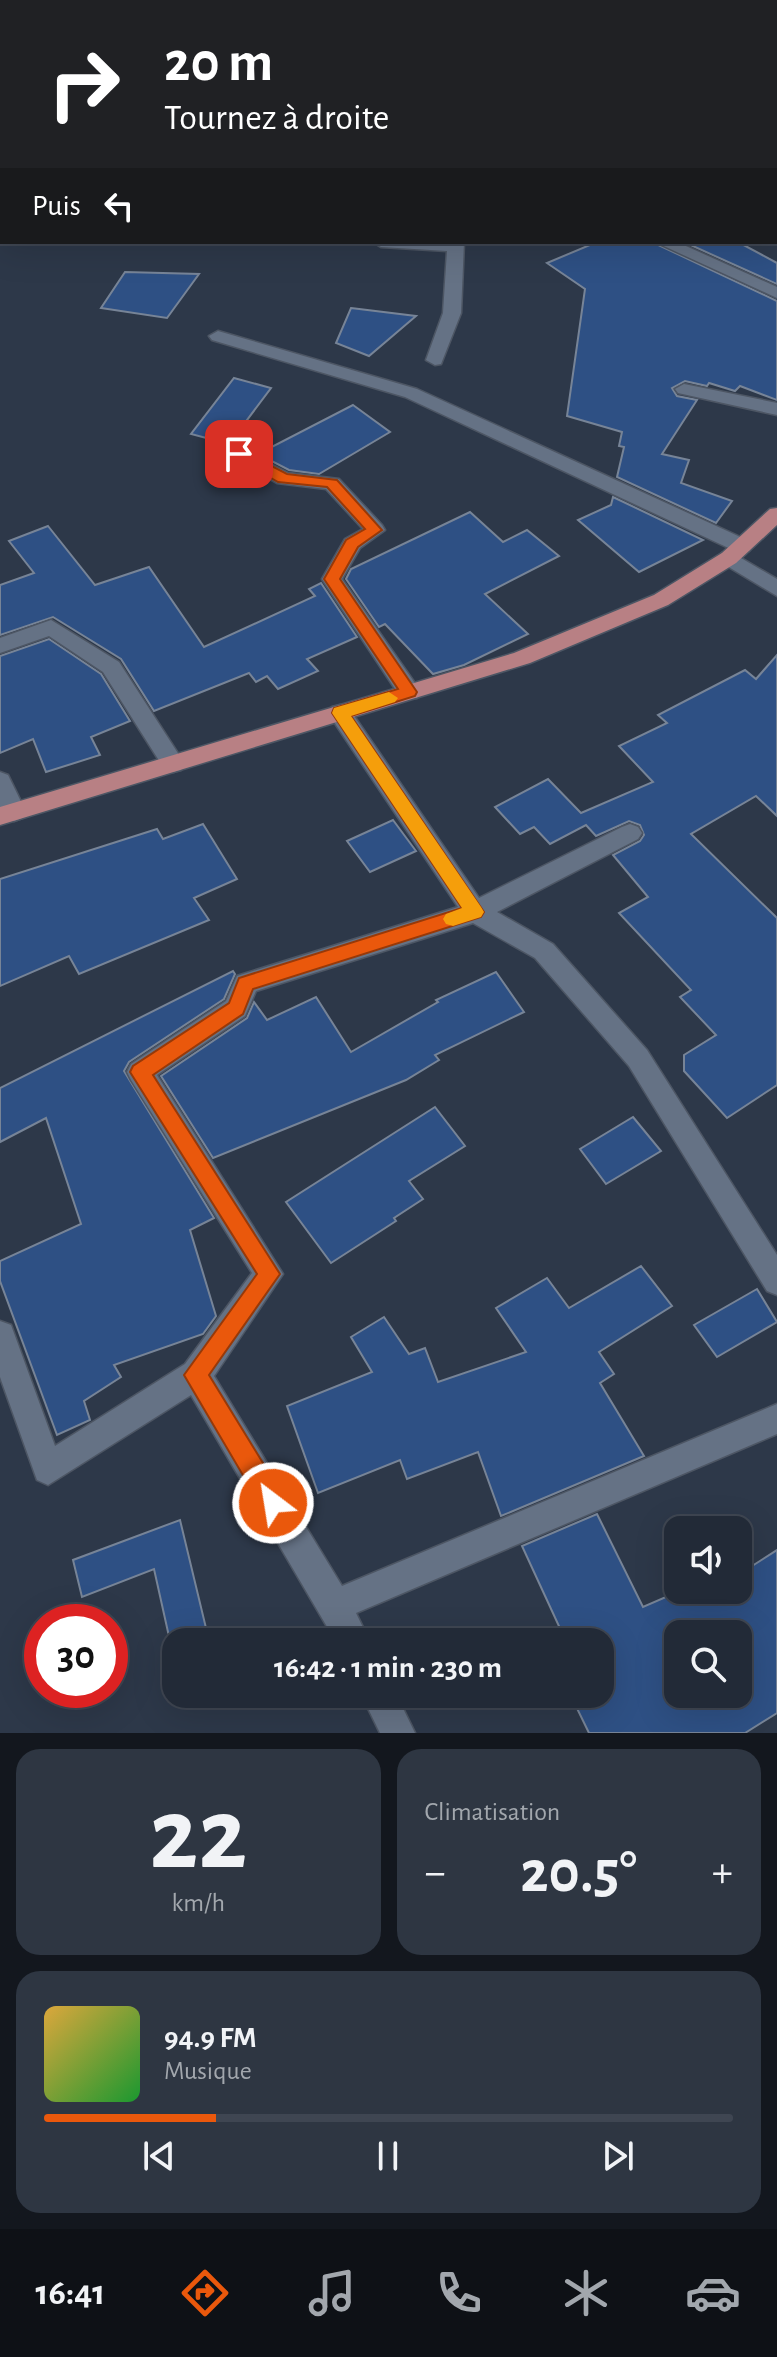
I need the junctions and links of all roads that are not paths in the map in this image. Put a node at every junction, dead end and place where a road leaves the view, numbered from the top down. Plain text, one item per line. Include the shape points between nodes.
1 (455, 244) edge
2 (667, 244) edge
3 (777, 293) edge
4 (218, 336) dead end
5 (435, 360) dead end
6 (684, 389) dead end
7 (777, 409) edge
8 (239, 454) dead end
9 (777, 514) edge
10 (736, 552) junction
11 (777, 589) edge
12 (0, 646) edge
13 (409, 692) junction
14 (340, 713) junction
15 (173, 764) junction
16 (0, 781) edge
17 (7, 814) edge
18 (630, 833) dead end
19 (475, 912) junction
20 (777, 1281) edge
21 (0, 1335) edge
22 (196, 1375) junction
23 (777, 1419) edge
24 (335, 1605) junction
25 (346, 1628) edge
26 (385, 1708) edge
27 (398, 1733) edge

1 - 5 street via 452,313
2 - 3 street
4 - 10 street via 411,393
6 - 7 street
8 - 13 street via 284,479 332,483 375,530 352,544 332,579
9 - 10 main road
10 - 11 street
10 - 13 main road via 647,606 522,658
12 - 15 street via 51,627 111,667
13 - 14 main road
14 - 15 main road
14 - 19 street
15 - 17 main road
16 - 17 street
18 - 19 street
19 - 20 street via 544,951 638,1058
19 - 22 street via 246,983 236,1008 140,1072 269,1274
21 - 22 street via 48,1469
22 - 24 street
23 - 24 street
24 - 25 street
26 - 27 street

